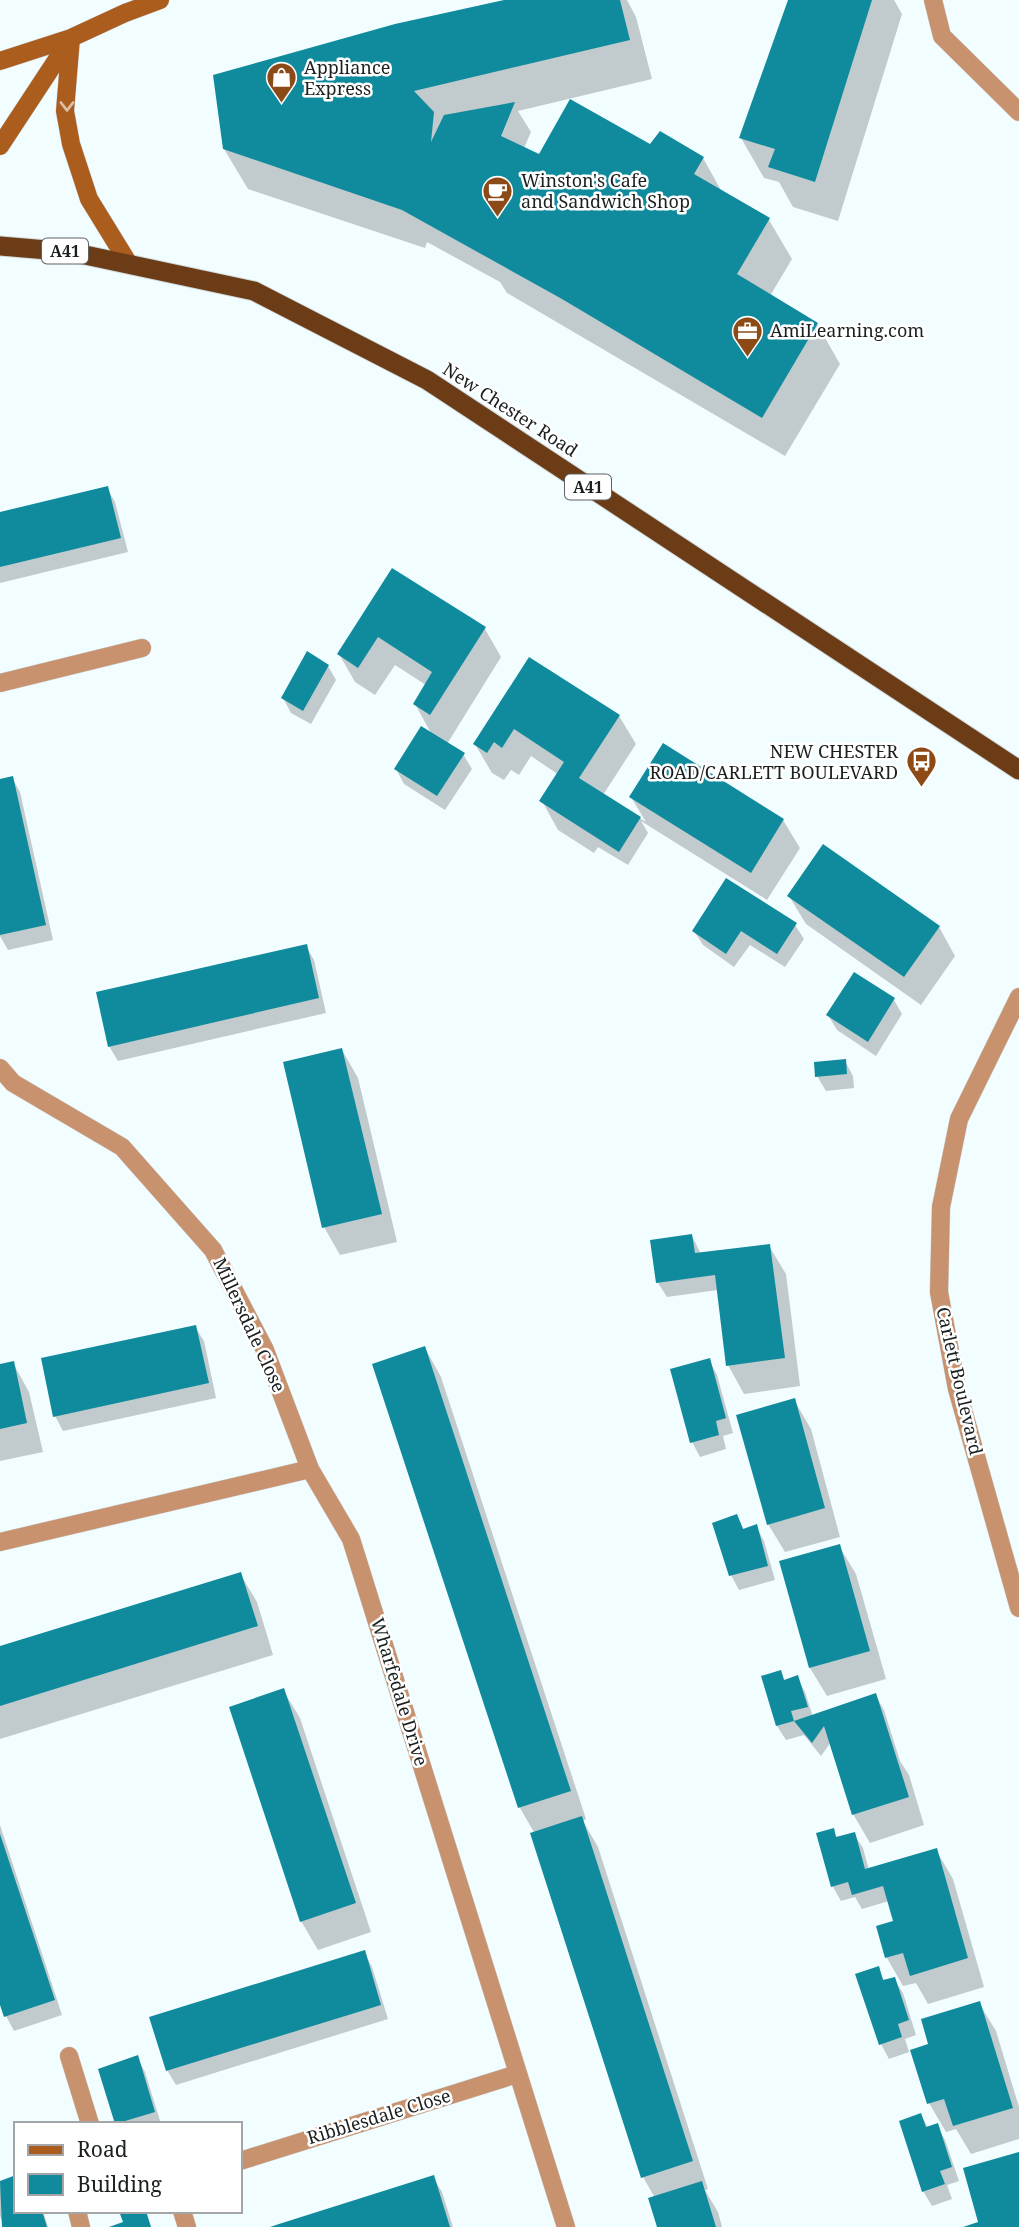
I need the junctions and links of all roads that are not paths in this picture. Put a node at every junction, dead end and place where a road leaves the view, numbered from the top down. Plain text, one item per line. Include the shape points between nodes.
1 (160, 0) edge
2 (933, 0) edge
3 (71, 38) junction
4 (0, 61) edge
5 (1019, 112) edge
6 (0, 146) edge
7 (0, 246) edge
8 (129, 264) junction
9 (142, 648) dead end
10 (0, 683) edge
11 (1019, 770) edge
12 (1019, 997) edge
13 (0, 1068) edge
14 (310, 1469) junction
15 (0, 1542) edge
16 (1019, 1608) edge
17 (69, 2056) dead end
18 (517, 2074) junction
19 (89, 2122) edge
20 (242, 2160) edge
21 (566, 2227) edge

1 - 3 main road
2 - 5 street via 942,36
3 - 4 main road
3 - 6 main road
3 -> 8 main road via 65,111 71,144 89,199
7 - 8 highway, New Chester Road / A41 via 71,252
8 - 11 highway, New Chester Road / A41 via 254,291 427,380
9 - 10 street
12 - 16 street, Carlett Boulevard via 959,1119 941,1207 939,1292 957,1388
13 - 14 street, Millersdale Close via 13,1083 122,1147 213,1251 265,1350
14 - 15 street
14 - 18 street, Wharfedale Drive via 351,1539
17 - 19 street
18 - 20 street, Ribblesdale Close
18 - 21 street, Wharfedale Drive

